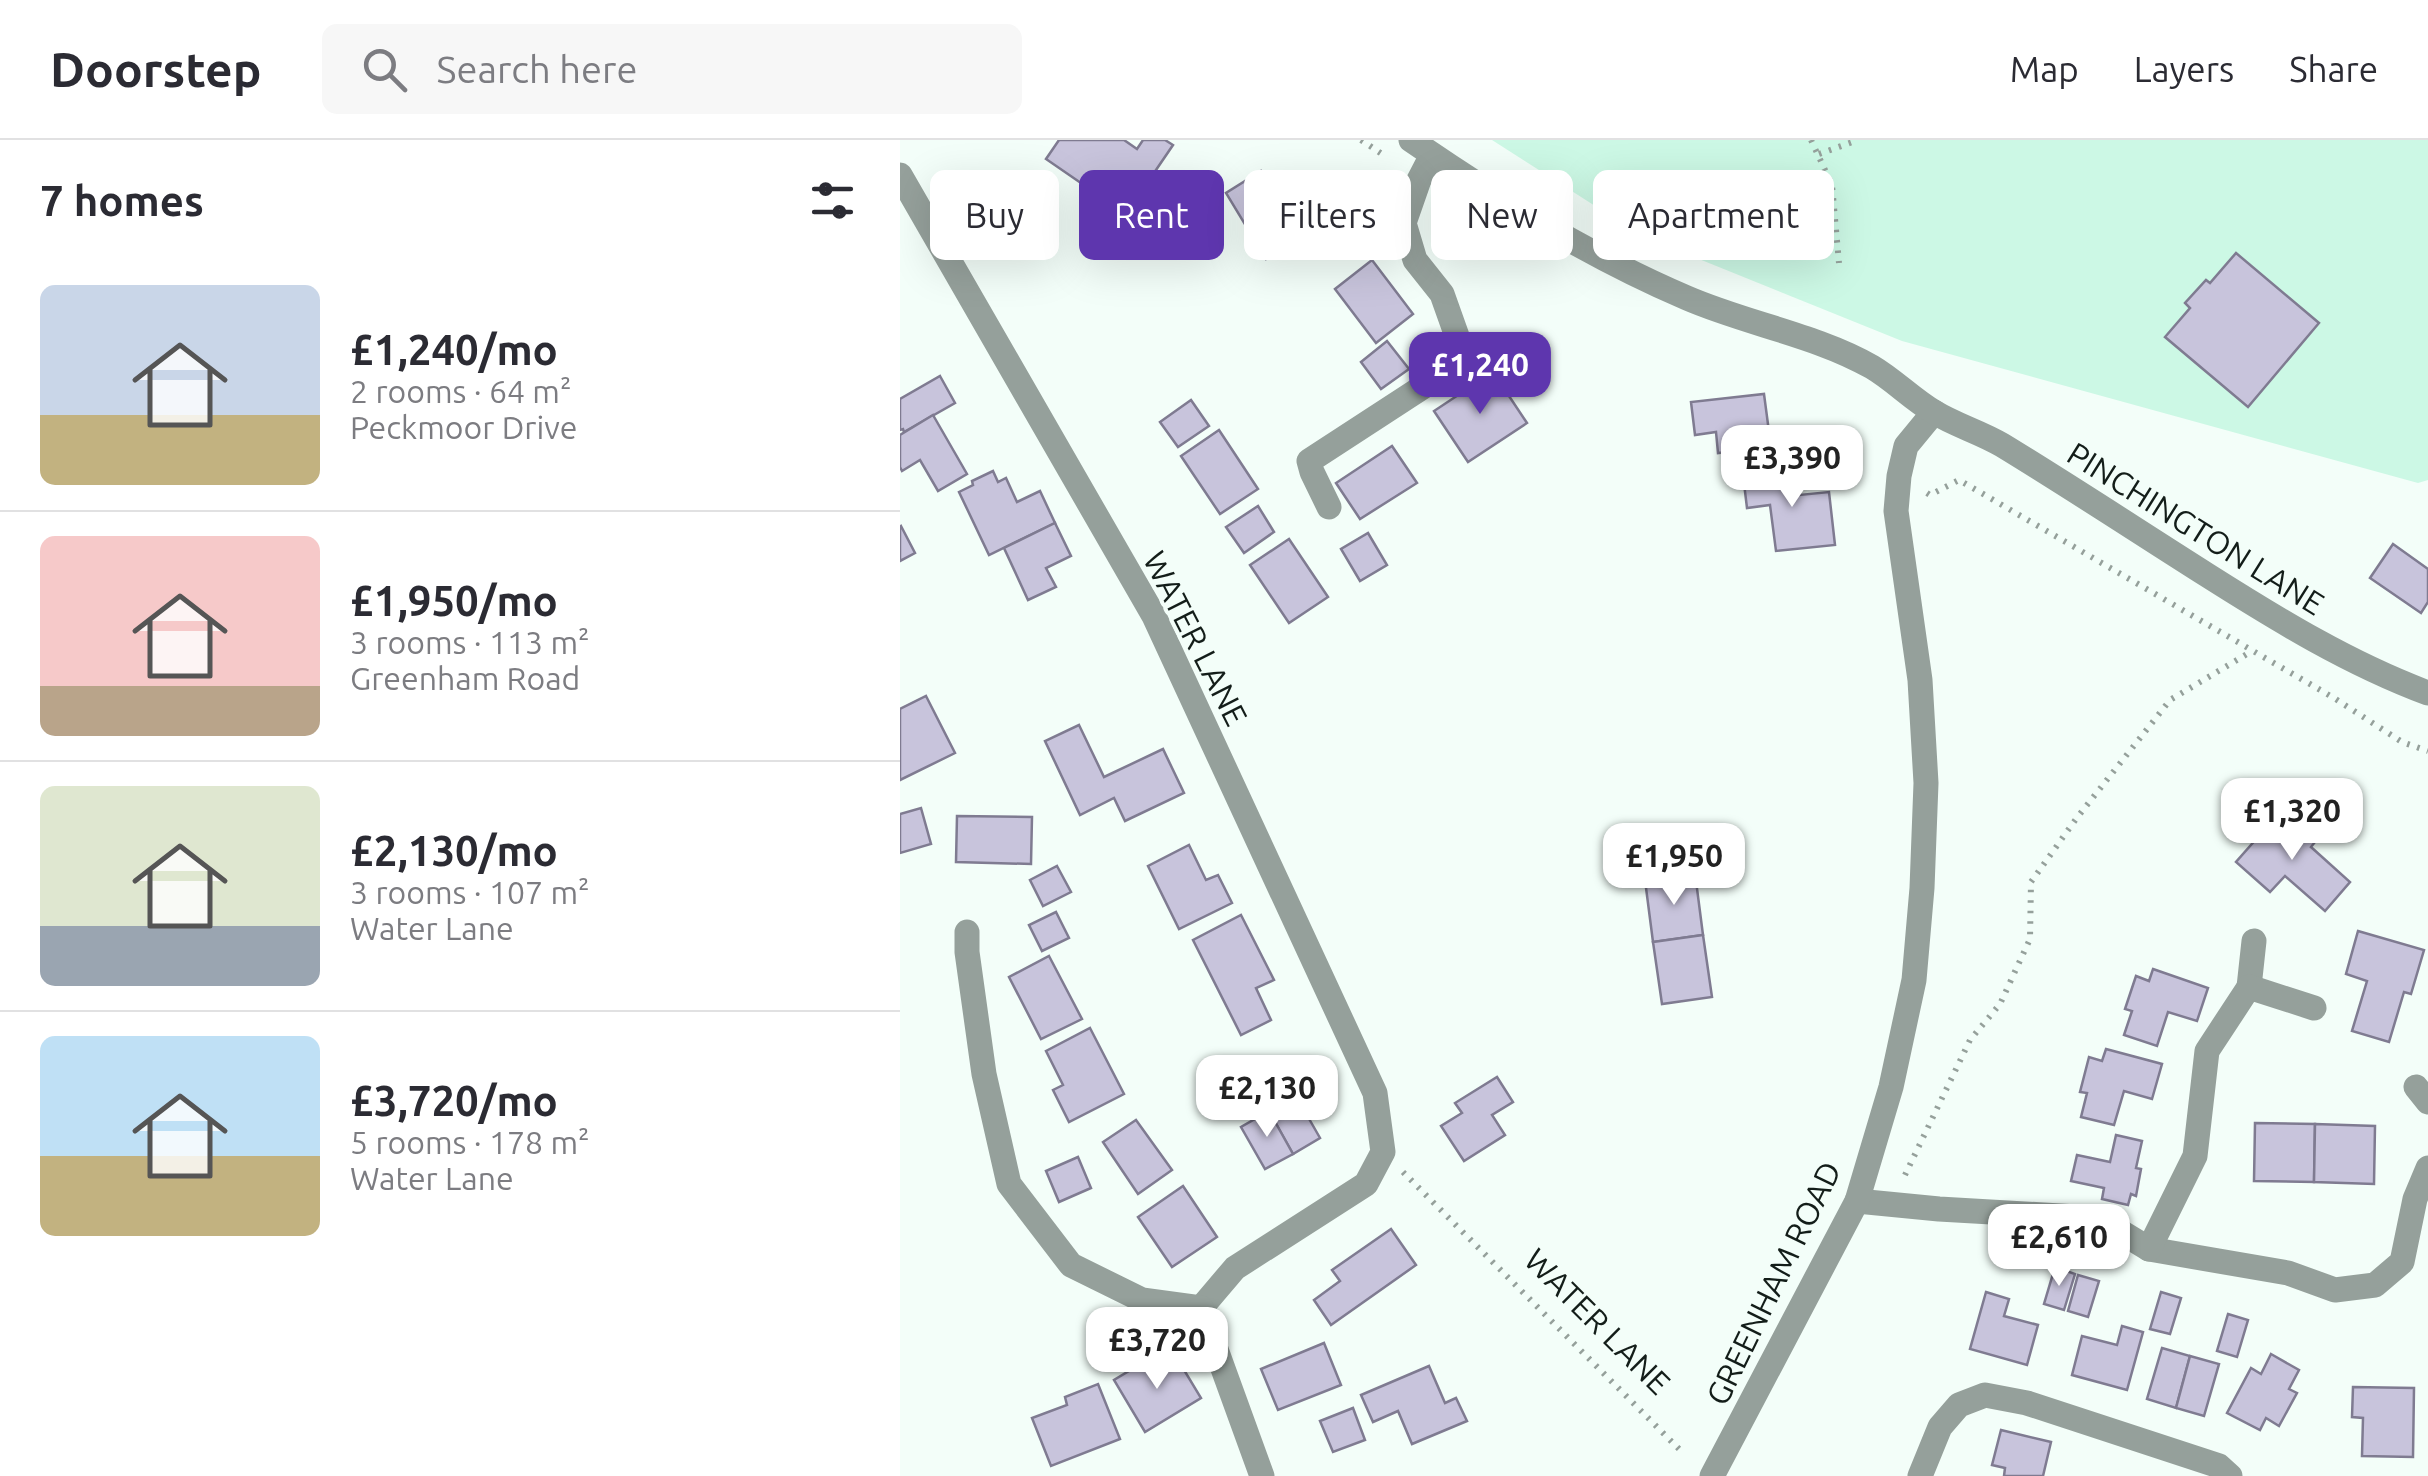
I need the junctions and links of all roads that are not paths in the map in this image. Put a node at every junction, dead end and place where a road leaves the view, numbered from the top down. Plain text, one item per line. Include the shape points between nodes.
1 (1421, 147) edge
2 (900, 176) edge
3 (1934, 412) junction
4 (1329, 507) dead end
5 (2428, 693) edge
6 (966, 932) dead end
7 (2254, 941) dead end
8 (2249, 987) junction
9 (2314, 1008) dead end
10 (2428, 1168) edge
11 (1858, 1201) junction
12 (2149, 1249) junction
13 (1201, 1308) junction
14 (1262, 1476) edge
15 (1712, 1476) edge
16 (1920, 1476) edge
17 (2230, 1476) edge

1 - 3 street, PINCHINGTON LANE via 1575,242 1689,299 1841,352
1 - 4 street via 1419,180 1404,223 1458,339 1438,377 1309,461
2 - 13 street, WATER LANE via 1154,616 1375,1093 1383,1152 1366,1184 1235,1268
3 - 5 street, PINCHINGTON LANE via 1998,443 2320,643
3 - 11 street, GREENHAM ROAD via 1906,446 1896,511 1920,680 1926,783 1914,980
6 - 13 street via 984,1074 1009,1184 1071,1265 1142,1300
7 - 8 street
8 - 9 street
8 - 12 street via 2207,1050 2195,1156
10 - 12 street via 2402,1262 2375,1285 2335,1290 2288,1274
11 - 12 street via 2077,1217
11 - 15 street, GREENHAM ROAD
13 - 14 street
16 - 17 street via 1940,1427 1960,1405 1986,1395 2201,1460

